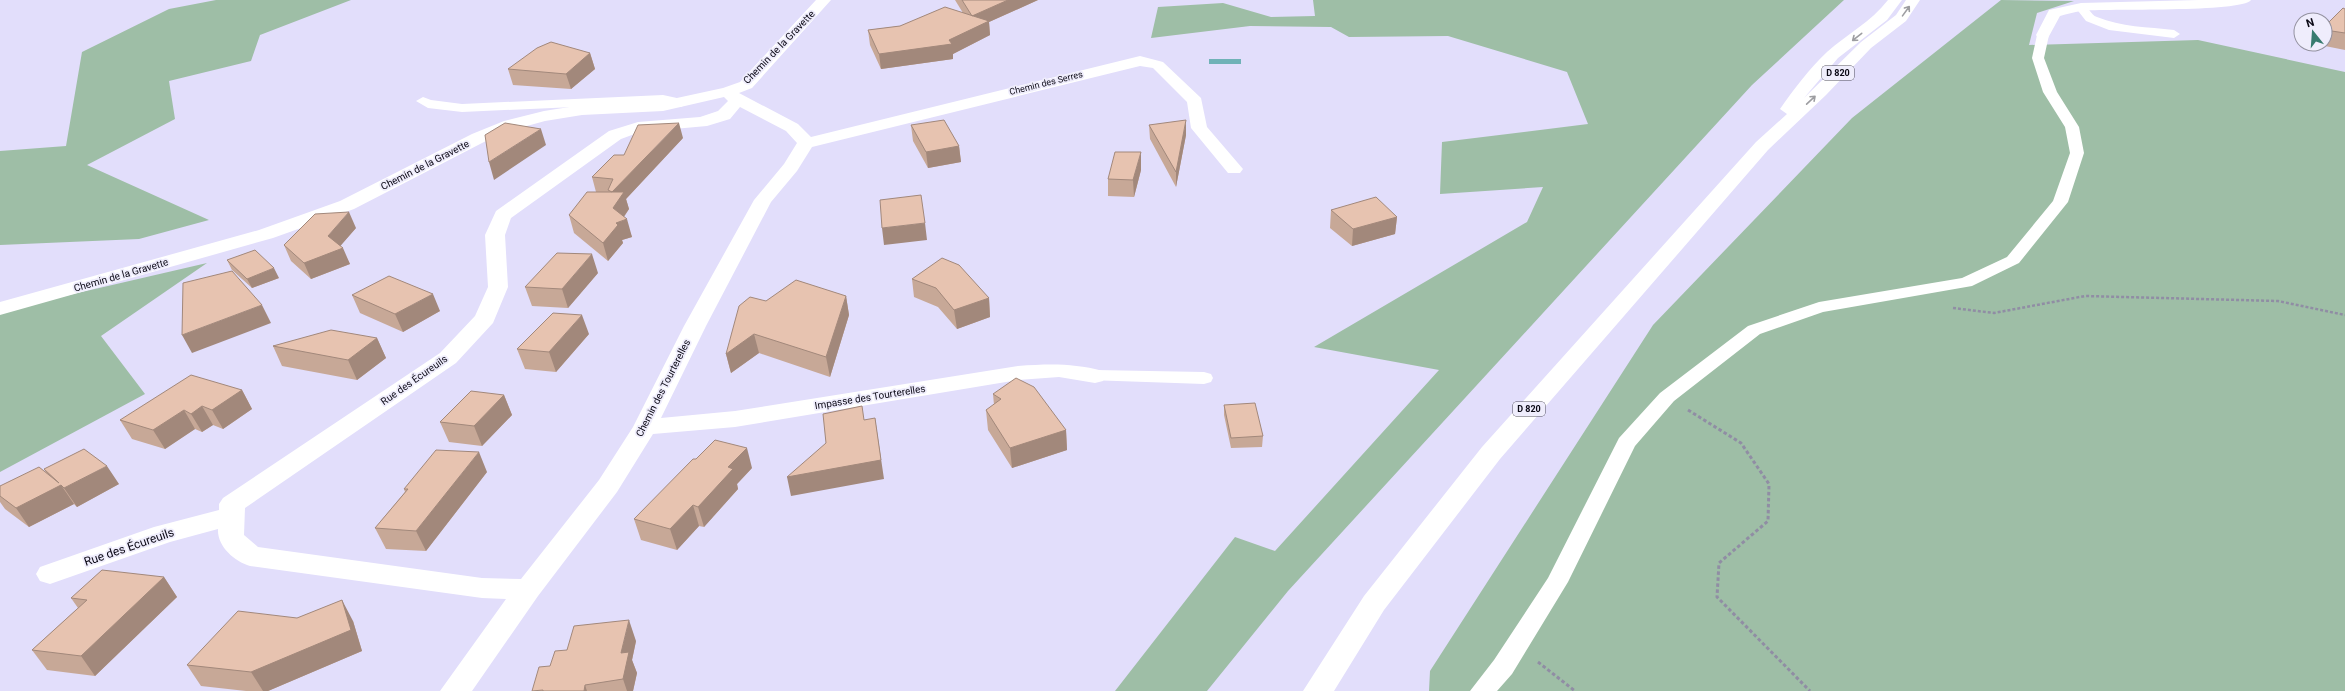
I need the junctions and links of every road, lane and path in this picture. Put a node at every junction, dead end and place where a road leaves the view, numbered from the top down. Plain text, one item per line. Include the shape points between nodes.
1 (824, 0) edge
2 (1895, 0) edge
3 (1913, 0) edge
4 (2244, 0) edge
5 (2081, 7) junction
6 (2174, 34) dead end
7 (2042, 36) joint
8 (732, 96) junction
9 (423, 101) dead end
10 (681, 103) junction
11 (806, 144) junction
12 (1762, 146) junction
13 (1234, 169) dead end
14 (1948, 307) dead end
15 (0, 309) edge
16 (2345, 315) edge
17 (1095, 376) joint
18 (1204, 378) dead end
19 (1667, 398) junction
20 (645, 427) junction
21 (232, 516) junction
22 (50, 574) dead end
23 (528, 589) junction
24 (1517, 645) junction
25 (456, 691) edge
26 (1318, 691) edge
27 (1482, 691) edge
28 (1575, 691) edge
29 (1810, 691) edge

1 - 8 street, Chemin de la Gravette via 746,85
2 -> 12 street, D 820 via 1882,17 1833,55 1803,88
12 -> 3 street, D 820 via 1866,45 1900,18
4 - 5 street via 2208,4
5 - 6 lane via 2090,19 2113,28
5 - 7 street via 2054,13
7 - 19 lane via 2038,58 2050,92 2072,127 2077,153 2060,202 2013,260 1966,282 1819,307 1754,330
8 - 10 street, Chemin de la Gravette
8 - 11 street via 791,126 802,134
8 - 21 street, Rue des Écureuils via 724,115 701,122 638,128 615,135 503,215 495,235 498,287 486,318 448,358 232,504
9 - 10 lane via 428,104 462,108 593,100 663,99
10 - 15 street, Chemin de la Gravette via 582,110 510,125 478,138 347,205 266,234
11 - 13 street, Chemin des Serres via 1140,61 1158,65 1195,101 1199,128
11 - 20 street, Chemin des Tourterelles via 763,200 695,326
12 - 26 street, D 820 via 1491,453 1374,603
14 - 16 path via 1994,313 2085,296 2278,301
17 - 18 lane
17 - 20 street, Impasse des Tourterelles via 1058,370 1018,373 734,419
19 - 24 lane via 1626,443 1557,582
19 - 29 path via 1741,443 1770,484 1768,521 1719,563 1717,597
20 - 23 street, Chemin des Tourterelles via 608,486
21 - 22 street, Rue des Écureuils via 163,534
21 - 23 street, Rue des Écureuils via 231,538 250,556 482,588
23 - 25 street, Chemin des Tourterelles
24 - 27 lane via 1503,667
24 - 28 path

